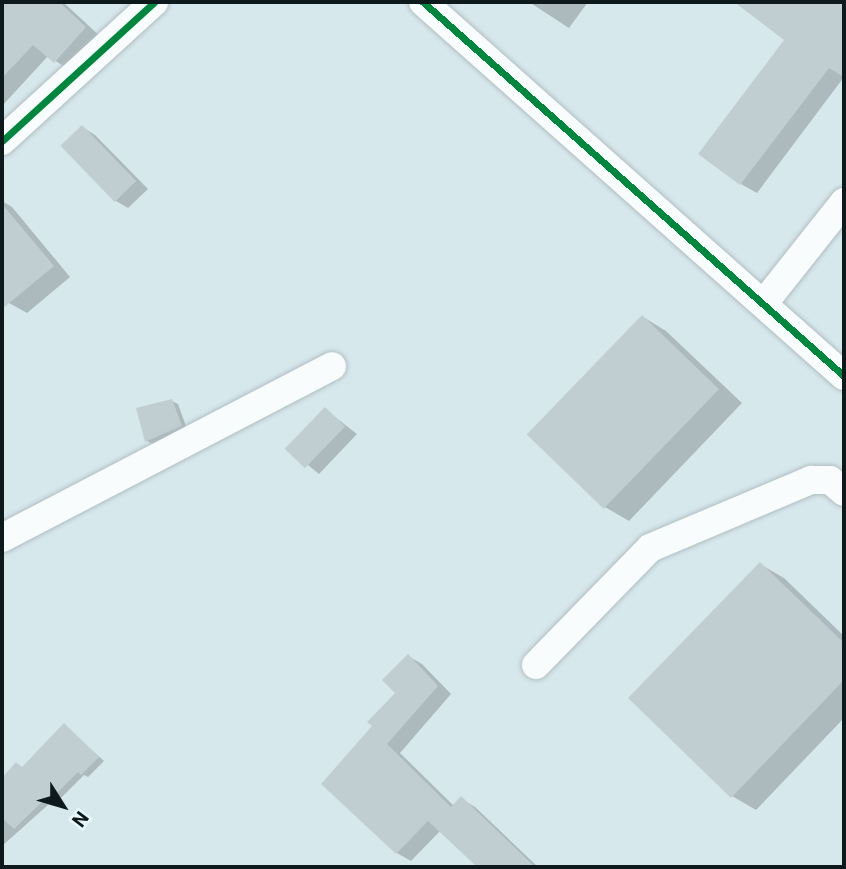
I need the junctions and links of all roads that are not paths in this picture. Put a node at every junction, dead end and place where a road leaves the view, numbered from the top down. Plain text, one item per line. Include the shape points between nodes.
1 (154, 2) edge
2 (435, 6) edge
3 (2, 141) edge
4 (844, 202) edge
5 (764, 303) junction
6 (332, 366) dead end
7 (844, 376) edge
8 (844, 492) edge
9 (2, 538) edge
10 (536, 665) dead end

1 - 3 street
2 - 5 street
4 - 5 street
5 - 7 street
6 - 9 street
8 - 10 street via 830,480 811,480 650,548

